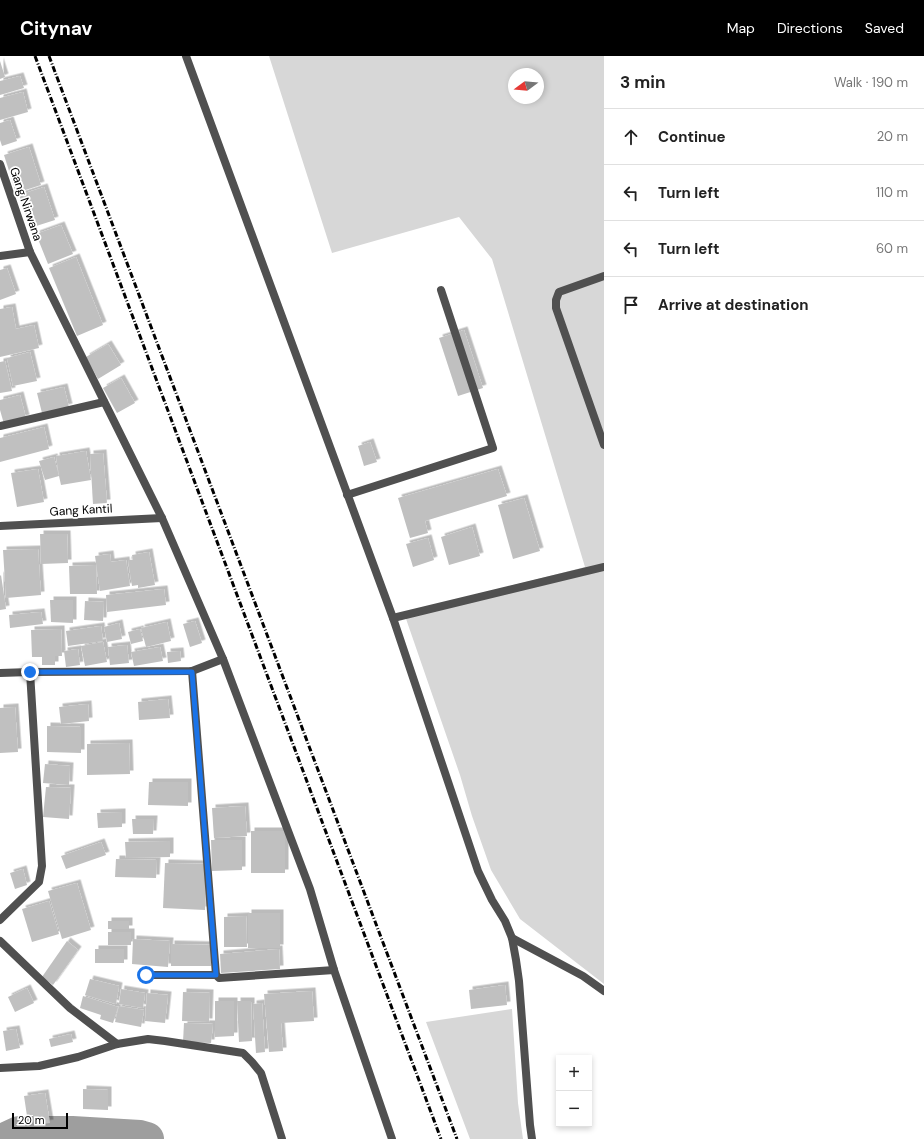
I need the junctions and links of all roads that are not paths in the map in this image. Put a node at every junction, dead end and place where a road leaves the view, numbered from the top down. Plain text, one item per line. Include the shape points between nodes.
1 (186, 56) edge
2 (0, 164) edge
3 (30, 252) junction
4 (0, 256) edge
5 (604, 276) edge
6 (441, 290) dead end
7 (104, 402) junction
8 (0, 426) edge
9 (604, 445) edge
10 (347, 495) junction
11 (162, 518) junction
12 (0, 526) edge
13 (604, 567) edge
14 (393, 618) junction
15 (223, 660) junction
16 (30, 672) junction
17 (192, 672) junction
18 (0, 673) edge
19 (0, 920) edge
20 (512, 938) junction
21 (0, 941) edge
22 (334, 970) junction
23 (146, 975) dead end
24 (216, 975) junction
25 (604, 991) edge
26 (117, 1044) junction
27 (0, 1068) edge
28 (282, 1139) edge
29 (392, 1139) edge
30 (532, 1139) edge

1 - 10 street
2 - 3 street, Gang Nirwana
3 - 4 street
3 - 7 street, Gang Nirwana
5 - 9 street via 559,292 556,308
6 - 10 street via 493,448
7 - 8 street
7 - 11 street, Gang Nirwana
10 - 14 street
11 - 12 street, Gang Kantil
11 - 15 street, Gang Nirwana
13 - 14 street
14 - 20 street via 478,871
15 - 17 street
15 - 22 street, Gang Nirwana via 310,889
16 - 17 street
16 - 18 street
16 - 19 street via 41,879
17 - 24 street
20 - 25 street via 583,976
20 - 30 street via 519,981
21 - 26 street via 70,1008
22 - 24 street via 219,978
22 - 29 street, Gang Nirwana
23 - 24 street
26 - 27 street via 39,1066
26 - 28 street via 148,1039 165,1040 243,1053 261,1073

